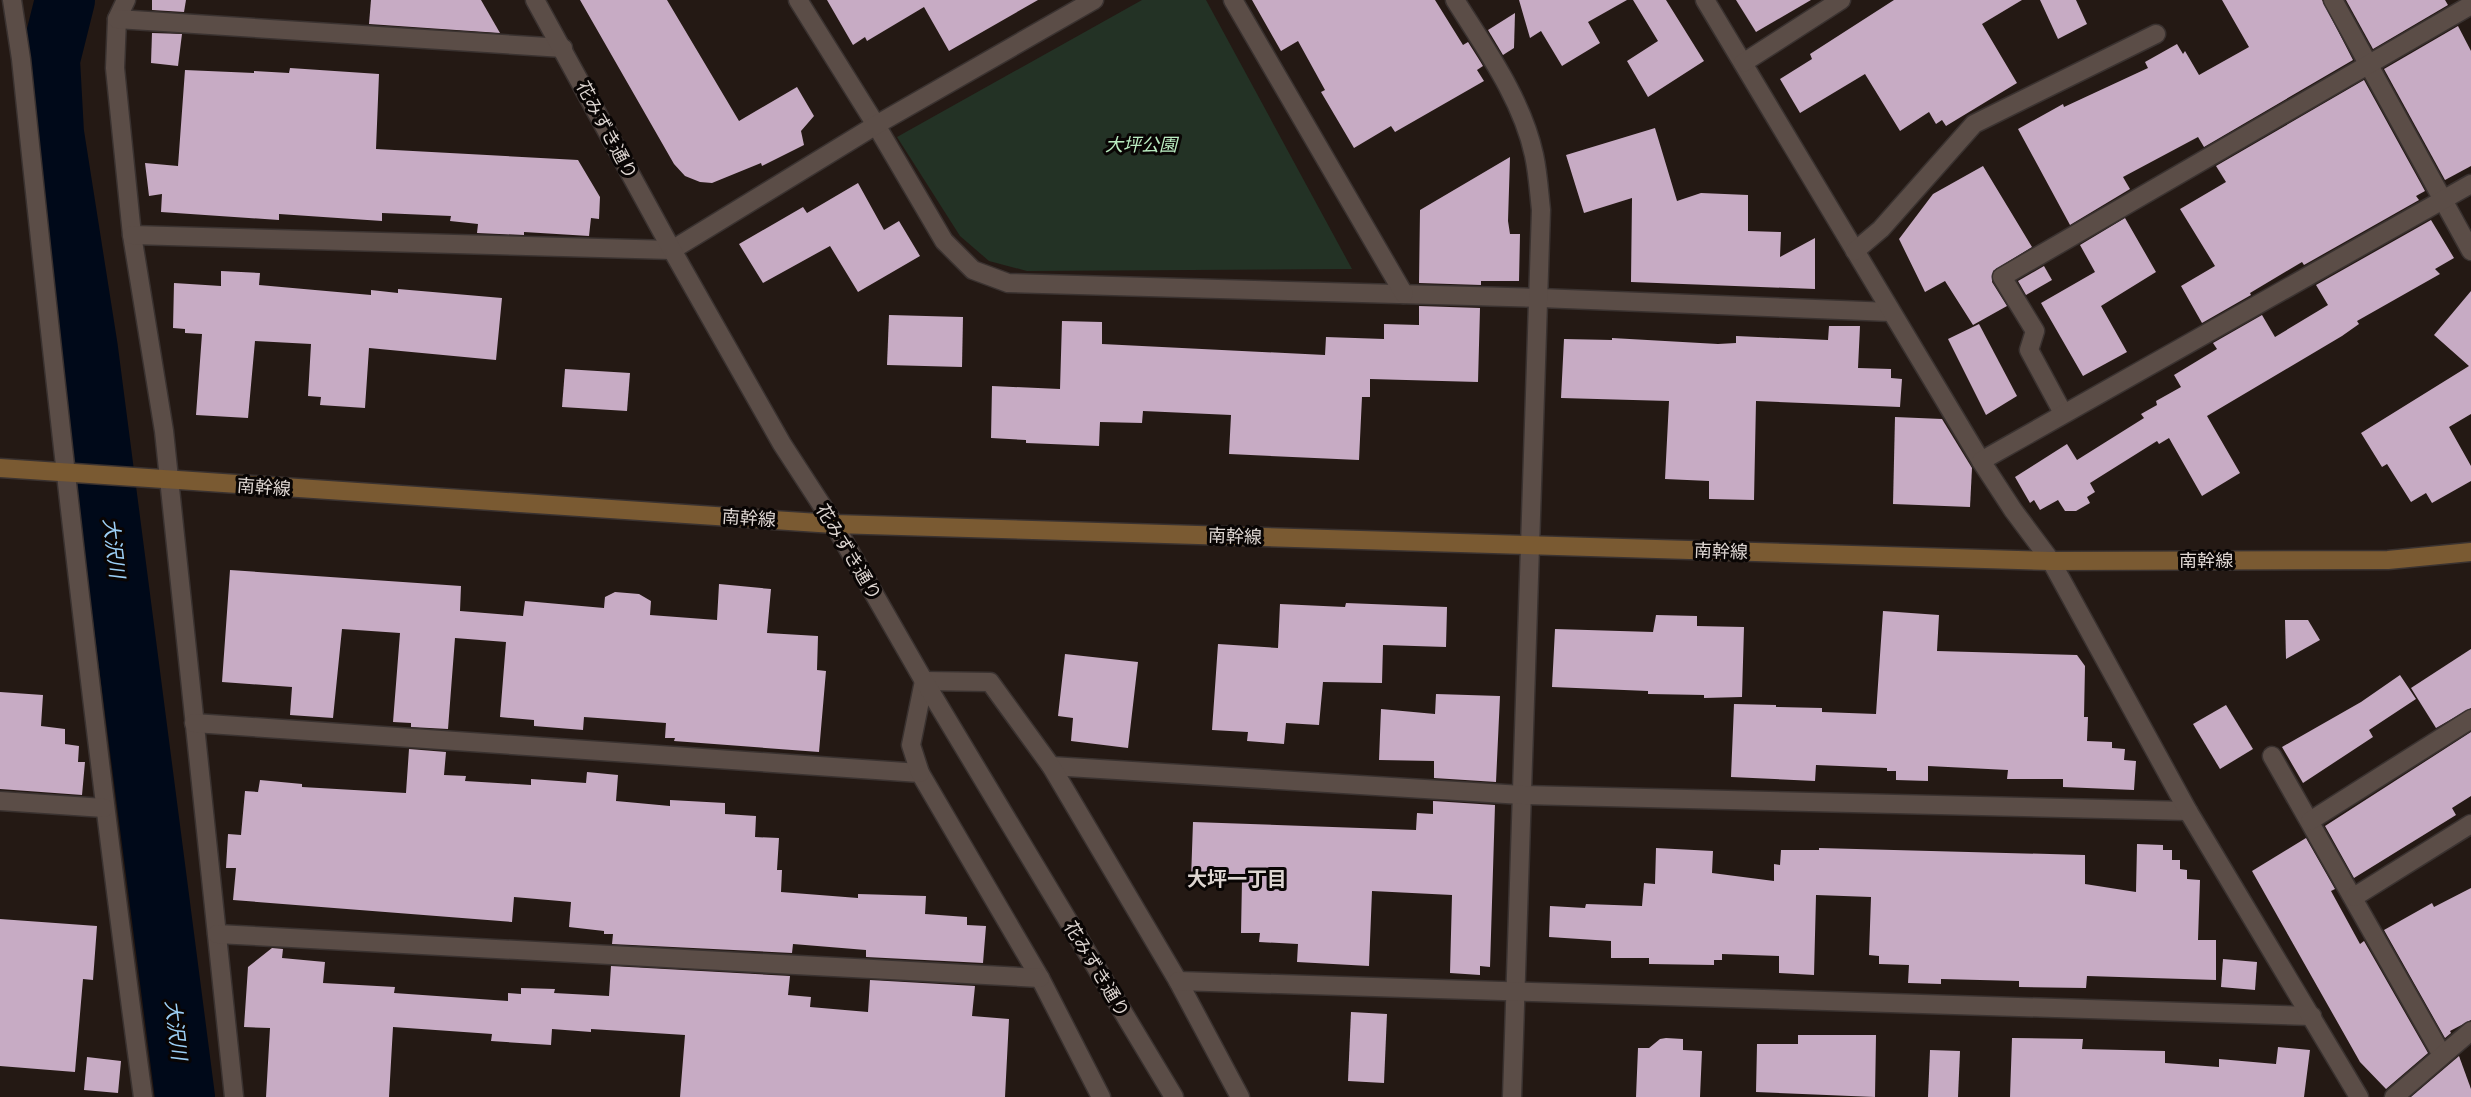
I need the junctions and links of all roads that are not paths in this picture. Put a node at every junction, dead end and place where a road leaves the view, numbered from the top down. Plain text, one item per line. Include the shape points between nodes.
1 (126, 0) edge
2 (535, 0) edge
3 (798, 0) edge
4 (1094, 0) edge
5 (1233, 0) edge
6 (1455, 0) edge
7 (1705, 0) edge
8 (1841, 0) edge
9 (2332, 0) edge
10 (10, 3) edge
11 (2471, 5) edge
12 (117, 19) junction
13 (2156, 34) dead end
14 (563, 48) junction
15 (1743, 63) junction
16 (2368, 67) junction
17 (876, 125) junction
18 (2471, 184) edge
19 (2442, 201) junction
20 (132, 235) junction
21 (672, 250) junction
22 (1855, 251) junction
23 (2471, 251) edge
24 (1404, 294) junction
25 (1540, 298) junction
26 (1891, 312) junction
27 (2063, 413) junction
28 (1981, 461) junction
29 (0, 468) edge
30 (74, 473) junction
31 (162, 479) junction
32 (834, 524) junction
33 (1530, 545) junction
34 (2471, 552) edge
35 (2051, 561) junction
36 (924, 681) junction
37 (2471, 719) edge
38 (194, 723) junction
39 (2272, 756) dead end
40 (1051, 766) junction
41 (920, 773) junction
42 (1522, 795) junction
43 (0, 801) edge
44 (104, 808) junction
45 (2188, 811) junction
46 (2310, 821) junction
47 (2471, 824) edge
48 (2354, 897) junction
49 (216, 934) junction
50 (1040, 978) junction
51 (1178, 981) junction
52 (1515, 990) junction
53 (2312, 1016) junction
54 (2471, 1031) edge
55 (2442, 1055) junction
56 (143, 1097) edge
57 (234, 1097) edge
58 (1101, 1097) edge
59 (1174, 1097) edge
60 (1240, 1097) edge
61 (1512, 1097) edge
62 (2359, 1097) edge
63 (2394, 1097) edge

1 - 12 street
2 - 14 street, 花みずき通り
3 - 17 street
4 - 17 street
5 - 24 street
6 - 25 street via 1500,73 1534,154 1541,210
7 - 15 street
8 - 15 street
9 - 16 street
10 - 30 street
11 - 16 street
12 - 14 street
12 - 20 street via 115,68
13 - 22 street via 1974,124 1881,229
14 - 21 street, 花みずき通り
15 - 22 street
16 - 19 street
16 - 27 street via 2002,277 2035,330 2029,350
17 - 21 street
17 - 24 street via 944,241 973,270 1008,283
18 - 19 street
19 - 23 street
19 - 27 street
20 - 21 street
20 - 31 street via 164,431
21 - 32 street, 花みずき通り via 782,444
22 - 26 street
24 - 25 street
25 - 26 street
25 - 33 street
26 - 28 street
27 - 28 street
28 - 35 street
29 - 30 main road, 南幹線
30 - 31 main road, 南幹線
30 - 44 street
31 - 32 main road, 南幹線
31 - 38 street
32 - 33 main road, 南幹線
32 - 36 street, 花みずき通り
33 - 35 main road, 南幹線
33 - 42 street
34 - 35 main road, 南幹線 via 2388,560
35 - 45 street
36 - 40 street via 990,682
36 - 41 street via 911,745
36 - 59 street, 花みずき通り
37 - 46 street
38 - 41 street
38 - 49 street
39 - 46 street
40 - 42 street
40 - 51 street
41 - 50 street
42 - 45 street
42 - 52 street
43 - 44 street
44 - 56 street
45 - 53 street
46 - 48 street
47 - 48 street
48 - 55 street
49 - 50 street
49 - 57 street
50 - 58 street
51 - 52 street
51 - 60 street
52 - 53 street
52 - 61 street
53 - 62 street
54 - 55 street
55 - 63 street

